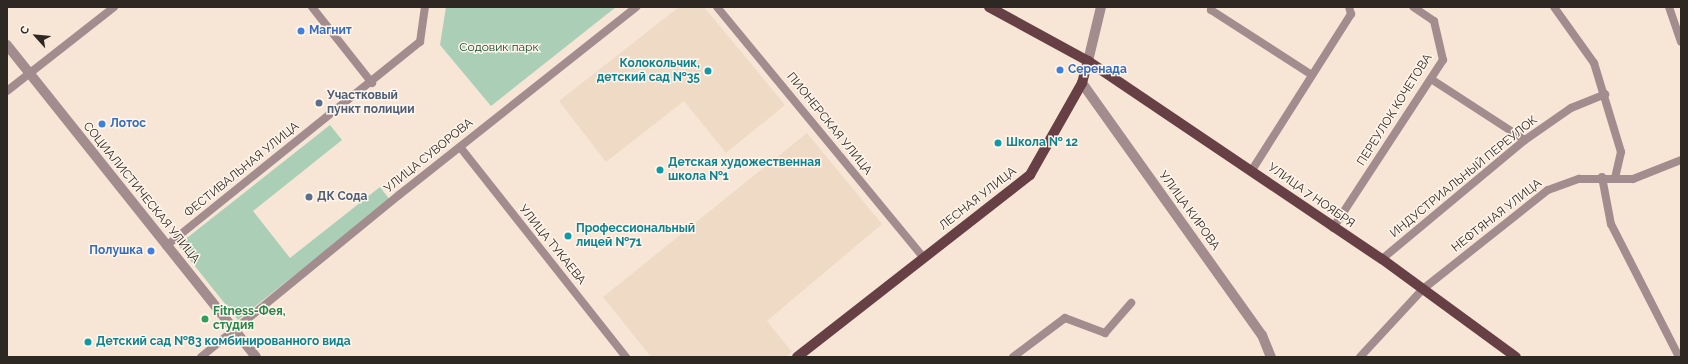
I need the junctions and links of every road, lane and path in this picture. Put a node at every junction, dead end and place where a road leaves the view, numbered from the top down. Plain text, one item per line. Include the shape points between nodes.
1 (114, 7) edge
2 (312, 7) edge
3 (425, 7) edge
4 (636, 7) edge
5 (717, 7) edge
6 (989, 7) edge
7 (1101, 7) edge
8 (1211, 7) edge
9 (1349, 7) edge
10 (1413, 7) edge
11 (1554, 7) edge
12 (1669, 7) edge
13 (1681, 42) edge
14 (7, 45) edge
15 (1088, 61) junction
16 (29, 74) junction
17 (1312, 75) junction
18 (1431, 79) junction
19 (372, 83) junction
20 (1082, 83) junction
21 (7, 91) edge
22 (1605, 94) junction
23 (1525, 140) junction
24 (460, 147) junction
25 (1681, 160) edge
26 (1252, 170) junction
27 (1602, 177) junction
28 (1615, 177) junction
29 (1333, 228) junction
30 (166, 246) junction
31 (923, 257) junction
32 (1382, 259) junction
33 (1423, 289) junction
34 (1131, 303) dead end
35 (234, 329) junction
36 (201, 357) edge
37 (256, 357) edge
38 (626, 357) edge
39 (797, 357) edge
40 (1013, 357) edge
41 (1271, 357) edge
42 (1360, 357) edge
43 (1516, 357) edge
44 (1679, 357) edge

1 - 16 street
2 - 19 street
3 - 19 street, ФЕСТИВАЛЬНАЯ УЛИЦА via 420,42
4 - 24 street, УЛИЦА СУВОРОВА
5 - 31 street, ПИОНЕРСКАЯ УЛИЦА
6 - 15 main road, УЛИЦА 7 НОЯБРЯ
7 - 15 street, ЛЕСНАЯ УЛИЦА
8 - 17 street via 1211,10
9 - 17 street via 1351,14
10 - 18 street, ПЕРЕУЛОК КОЧЕТОВА via 1434,21 1443,60
11 - 22 street via 1594,63
12 - 13 street
14 - 16 street, СОЦИАЛИСТИЧЕСКАЯ УЛИЦА
15 - 20 main road, ЛЕСНАЯ УЛИЦА
15 - 26 main road, УЛИЦА 7 НОЯБРЯ
16 - 21 street
16 - 30 street, СОЦИАЛИСТИЧЕСКАЯ УЛИЦА
17 - 26 street
18 - 23 street
18 - 29 street, ПЕРЕУЛОК КОЧЕТОВА
19 - 30 street, ФЕСТИВАЛЬНАЯ УЛИЦА
20 - 31 main road, ЛЕСНАЯ УЛИЦА via 1030,175
20 - 41 street, УЛИЦА КИРОВА via 1262,335
22 - 23 street, ИНДУСТРИАЛЬНЫЙ ПЕРЕУЛОК via 1571,108
22 - 28 street via 1621,152
23 - 32 street, ИНДУСТРИАЛЬНЫЙ ПЕРЕУЛОК
24 - 35 street, УЛИЦА СУВОРОВА
24 - 38 street, УЛИЦА ТУКАЕВА
25 - 28 street, НЕФТЯНАЯ УЛИЦА via 1633,179
26 - 29 main road, УЛИЦА 7 НОЯБРЯ
27 - 28 street, НЕФТЯНАЯ УЛИЦА
27 - 33 street, НЕФТЯНАЯ УЛИЦА via 1579,179 1548,190
27 - 44 street via 1611,224
29 - 32 main road, УЛИЦА 7 НОЯБРЯ
30 - 35 street, СОЦИАЛИСТИЧЕСКАЯ УЛИЦА
31 - 39 main road, ЛЕСНАЯ УЛИЦА
32 - 33 main road, УЛИЦА 7 НОЯБРЯ
33 - 42 street, НЕФТЯНАЯ УЛИЦА
33 - 43 main road, УЛИЦА 7 НОЯБРЯ
34 - 40 street via 1105,333 1065,318
35 - 36 street, УЛИЦА СУВОРОВА
35 - 37 street, СОЦИАЛИСТИЧЕСКАЯ УЛИЦА

